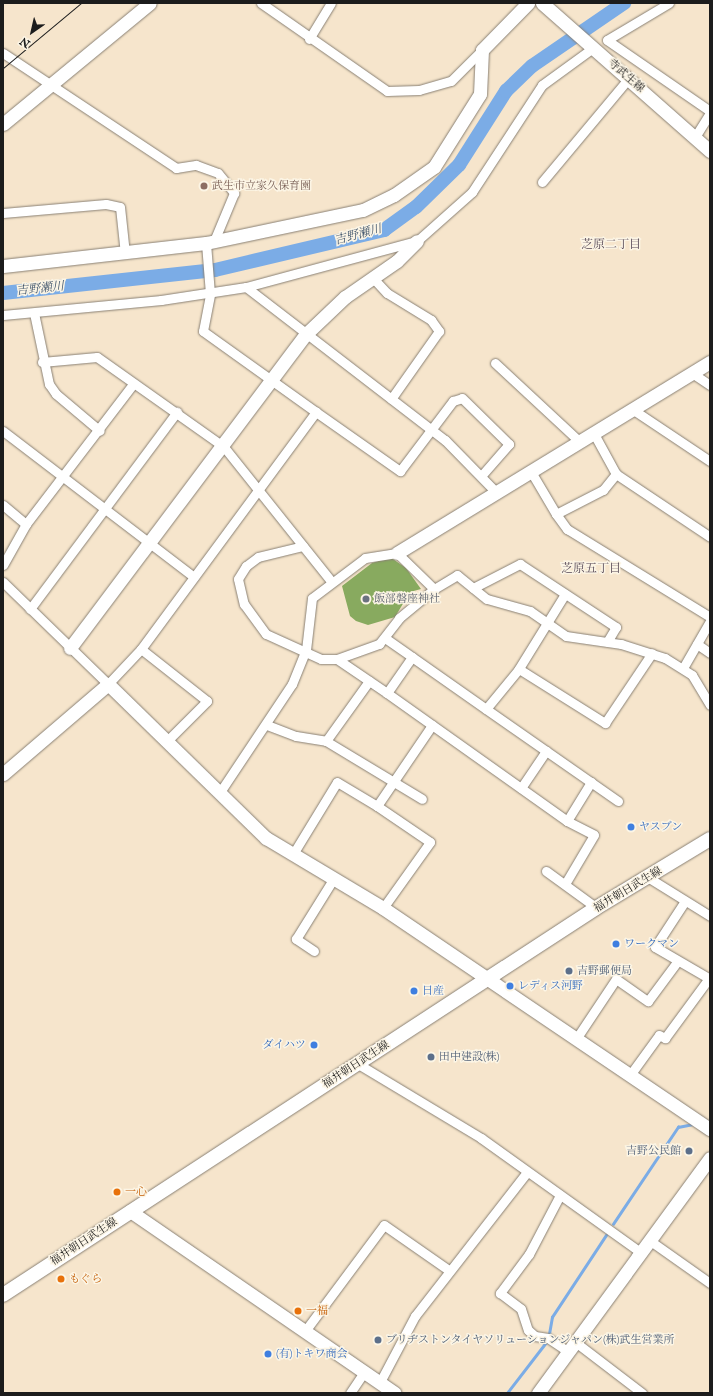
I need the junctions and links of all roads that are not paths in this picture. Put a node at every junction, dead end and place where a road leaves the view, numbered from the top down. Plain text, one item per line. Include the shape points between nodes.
1 (150, 3) edge
2 (261, 3) edge
3 (331, 3) edge
4 (528, 3) edge
5 (542, 3) edge
6 (669, 3) edge
7 (309, 39) junction
8 (590, 45) junction
9 (482, 50) junction
10 (3, 52) edge
11 (629, 78) junction
12 (52, 84) junction
13 (710, 112) edge
14 (3, 124) edge
15 (695, 137) junction
16 (710, 151) edge
17 (542, 182) dead end
18 (3, 213) edge
19 (417, 241) junction
20 (210, 242) junction
21 (124, 254) junction
22 (3, 266) edge
23 (372, 277) junction
24 (246, 287) junction
25 (210, 294) junction
26 (34, 313) junction
27 (3, 315) edge
28 (306, 334) junction
29 (42, 362) junction
30 (710, 362) edge
31 (495, 363) dead end
32 (692, 373) junction
33 (271, 380) junction
34 (133, 384) junction
35 (710, 385) edge
36 (391, 399) junction
37 (632, 409) junction
38 (177, 412) junction
39 (316, 412) junction
40 (432, 430) junction
41 (3, 431) edge
42 (100, 431) junction
43 (593, 432) junction
44 (579, 441) junction
45 (224, 447) junction
46 (710, 461) edge
47 (530, 470) junction
48 (616, 474) junction
49 (482, 475) junction
50 (63, 476) junction
51 (495, 491) junction
52 (260, 493) junction
53 (3, 505) edge
54 (108, 508) junction
55 (556, 514) junction
56 (26, 524) junction
57 (710, 537) edge
58 (151, 543) junction
59 (303, 546) junction
60 (397, 553) junction
61 (3, 565) edge
62 (194, 577) junction
63 (331, 581) junction
64 (3, 582) edge
65 (473, 588) junction
66 (434, 589) junction
67 (564, 594) junction
68 (30, 609) junction
69 (710, 617) edge
70 (710, 621) edge
71 (545, 625) junction
72 (385, 638) junction
73 (607, 642) junction
74 (697, 644) junction
75 (70, 648) junction
76 (141, 649) junction
77 (306, 650) junction
78 (652, 653) junction
79 (710, 653) edge
80 (412, 657) junction
81 (337, 659) junction
82 (682, 668) junction
83 (519, 669) junction
84 (369, 681) junction
85 (108, 684) junction
86 (387, 693) junction
87 (710, 705) edge
88 (486, 709) junction
89 (267, 725) junction
90 (432, 725) junction
91 (167, 741) junction
92 (326, 741) junction
93 (546, 751) junction
94 (3, 774) edge
95 (394, 781) junction
96 (591, 782) junction
97 (521, 788) junction
98 (220, 792) junction
99 (422, 799) dead end
100 (618, 801) dead end
101 (377, 806) junction
102 (567, 820) junction
103 (710, 839) edge
104 (293, 854) junction
105 (546, 871) dead end
106 (334, 878) junction
107 (649, 878) junction
108 (565, 884) junction
109 (685, 901) junction
110 (383, 908) junction
111 (597, 908) junction
112 (710, 916) edge
113 (314, 951) dead end
114 (677, 962) junction
115 (710, 978) edge
116 (488, 981) junction
117 (576, 1039) junction
118 (358, 1064) junction
119 (630, 1075) junction
120 (710, 1129) edge
121 (710, 1158) edge
122 (528, 1172) junction
123 (560, 1195) junction
124 (130, 1212) junction
125 (648, 1240) junction
126 (640, 1252) junction
127 (450, 1271) junction
128 (710, 1283) edge
129 (3, 1295) edge
130 (305, 1331) junction
131 (571, 1346) junction
132 (364, 1372) junction
133 (380, 1382) junction
134 (350, 1393) edge
135 (395, 1393) edge
136 (538, 1393) edge
137 (642, 1393) edge

1 - 12 street
2 - 7 street
3 - 7 street
4 - 9 street
5 - 8 street, 寺武生線
6 - 13 street via 607,40
7 - 9 street via 387,91 419,90 451,81
8 - 11 street, 寺武生線
8 - 19 street via 542,84 472,192
9 - 20 street via 480,94 434,167 416,180 363,210
10 - 12 street
11 - 15 street, 寺武生線
11 - 17 street
12 - 14 street
12 - 20 street via 176,168 196,165 218,173 234,193
13 - 15 street
15 - 16 street, 寺武生線
18 - 21 street via 106,204 120,207
19 - 23 street
19 - 24 street
20 - 21 street
20 - 25 street via 207,262
21 - 22 street
23 - 28 street via 345,297
23 - 36 street via 387,293 431,320 440,331
24 - 25 street
24 - 28 street
25 - 26 street
25 - 33 street via 203,331
26 - 27 street
26 - 29 street
28 - 33 street
28 - 36 street
29 - 34 street via 97,357
29 - 42 street via 56,394
30 - 32 street
31 - 44 street
32 - 35 street
32 - 37 street
33 - 39 street
33 - 45 street
34 - 38 street
34 - 42 street
36 - 40 street
37 - 43 street
37 - 46 street
38 - 45 street
38 - 54 street
39 - 40 street via 396,471 403,470
39 - 52 street
40 - 49 street
40 - 49 street via 453,401 462,398 470,405 509,444
41 - 50 street
42 - 50 street
43 - 44 street
43 - 48 street
44 - 47 street
45 - 52 street
45 - 58 street
47 - 51 street
47 - 55 street
48 - 55 street via 603,490
48 - 57 street
49 - 51 street
50 - 54 street
50 - 56 street
51 - 60 street
52 - 59 street
52 - 62 street
53 - 56 street
54 - 58 street
54 - 68 street
55 - 69 street via 567,529
56 - 61 street
58 - 62 street
58 - 75 street
59 - 63 street
59 - 77 street via 258,557 238,579 244,604 266,634
60 - 63 street via 365,558
60 - 66 street
62 - 76 street
63 - 77 street via 312,598
64 - 68 street
65 - 66 street via 457,574
65 - 67 street via 520,564
65 - 71 street via 487,599 530,611
66 - 72 street via 398,618
67 - 71 street
67 - 73 street via 616,627
68 - 75 street
70 - 74 street
71 - 73 street via 566,636
71 - 83 street
72 - 80 street
72 - 81 street via 379,644
73 - 78 street
74 - 79 street
74 - 82 street
75 - 85 street
76 - 85 street
76 - 91 street via 207,701
77 - 81 street via 321,659
77 - 89 street via 292,684
78 - 82 street
78 - 83 street via 605,723
80 - 86 street
80 - 88 street
81 - 84 street
82 - 87 street via 692,675
83 - 88 street
84 - 86 street
84 - 92 street
85 - 91 street
85 - 94 street
86 - 90 street
88 - 93 street
89 - 92 street via 296,736
89 - 98 street
90 - 95 street
90 - 97 street
91 - 98 street
92 - 95 street
93 - 96 street
93 - 97 street
95 - 99 street
95 - 101 street
96 - 100 street
96 - 102 street
97 - 102 street
98 - 104 street via 266,838
101 - 104 street via 337,782
101 - 110 street via 430,842
102 - 108 street via 594,835
103 - 107 main road, 福井朝日武生線
104 - 106 street
105 - 108 street
106 - 110 street
106 - 113 street via 296,939
107 - 109 street
107 - 111 main road, 福井朝日武生線
108 - 111 street
109 - 112 street
109 - 114 street via 655,947
110 - 116 street
111 - 116 main road, 福井朝日武生線
114 - 115 street
114 - 117 street via 648,1001 616,979
115 - 119 street via 666,1038 659,1035
116 - 117 street
116 - 118 main road, 福井朝日武生線
117 - 119 street
118 - 122 street via 481,1138
118 - 124 main road, 福井朝日武生線
119 - 120 street
121 - 125 street
122 - 123 street
122 - 127 street
123 - 126 street
123 - 131 street via 529,1254 500,1293 521,1309 528,1330 535,1336
124 - 129 main road, 福井朝日武生線
124 - 130 street
125 - 126 street
125 - 128 street
126 - 131 street
127 - 130 street via 384,1224
127 - 133 street via 416,1316
130 - 132 street
131 - 136 street
131 - 137 street
132 - 133 street
132 - 134 street
133 - 135 street

